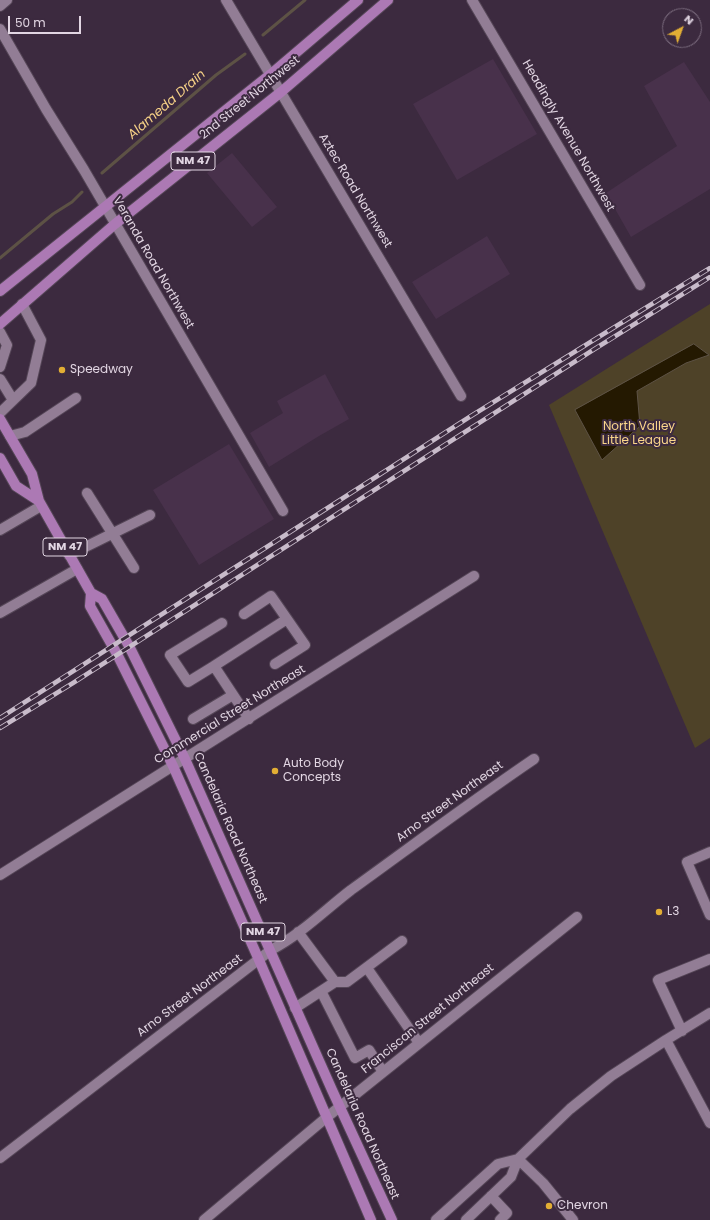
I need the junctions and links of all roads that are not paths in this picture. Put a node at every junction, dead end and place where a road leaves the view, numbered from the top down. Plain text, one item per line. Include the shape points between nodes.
1 (7, 0) edge
2 (226, 0) edge
3 (358, 0) edge
4 (388, 0) edge
5 (472, 0) edge
6 (0, 6) edge
7 (0, 29) edge
8 (271, 74) junction
9 (281, 92) junction
10 (105, 207) junction
11 (115, 224) junction
12 (640, 285) dead end
13 (0, 291) edge
14 (22, 304) junction
15 (0, 324) edge
16 (0, 332) edge
17 (0, 367) edge
18 (0, 379) edge
19 (461, 396) dead end
20 (76, 398) dead end
21 (13, 400) junction
22 (0, 413) edge
23 (0, 419) edge
24 (10, 436) junction
25 (0, 458) edge
26 (87, 493) dead end
27 (40, 504) junction
28 (283, 511) dead end
29 (150, 515) dead end
30 (0, 530) edge
31 (112, 534) junction
32 (69, 555) junction
33 (134, 568) dead end
34 (77, 569) junction
35 (474, 576) dead end
36 (91, 593) junction
37 (0, 614) edge
38 (244, 614) dead end
39 (287, 619) junction
40 (222, 623) dead end
41 (275, 664) dead end
42 (214, 666) junction
43 (233, 695) junction
44 (193, 719) dead end
45 (249, 719) junction
46 (185, 759) junction
47 (534, 759) dead end
48 (173, 766) junction
49 (710, 852) edge
50 (0, 875) edge
51 (710, 916) edge
52 (577, 917) dead end
53 (298, 932) junction
54 (402, 941) dead end
55 (271, 950) junction
56 (710, 959) edge
57 (259, 960) junction
58 (367, 968) junction
59 (335, 982) junction
60 (321, 991) junction
61 (296, 1008) junction
62 (710, 1013) edge
63 (682, 1031) junction
64 (666, 1040) junction
65 (419, 1044) junction
66 (383, 1072) junction
67 (340, 1107) junction
68 (327, 1117) junction
69 (710, 1123) edge
70 (0, 1158) edge
71 (518, 1159) junction
72 (491, 1196) junction
73 (204, 1220) edge
74 (371, 1220) edge
75 (392, 1220) edge
76 (436, 1220) edge
77 (466, 1220) edge
78 (500, 1220) edge
79 (573, 1220) edge

1 - 6 street
2 - 8 street, Aztec Road Northwest
3 - 8 main road, 2nd Street Northwest / NM 47
4 - 9 main road, 2nd Street Northwest / NM 47
5 - 12 street, Headingly Avenue Northwest
7 - 10 street, Veranda Road Northwest
8 - 9 street, Aztec Road Northwest
8 - 10 main road, 2nd Street Northwest / NM 47
9 - 11 main road, 2nd Street Northwest / NM 47
9 - 19 street, Aztec Road Northwest
10 - 11 street, Veranda Road Northwest
10 - 13 main road, 2nd Street Northwest / NM 47
11 - 14 main road, 2nd Street Northwest / NM 47
11 - 28 street, Veranda Road Northwest
14 - 15 main road, 2nd Street Northwest / NM 47
14 - 21 street via 41,340 31,383
16 - 17 street via 7,345
18 - 21 street
20 - 24 street via 24,432
21 - 22 street
23 - 24 main road, NM 47
24 - 27 main road, NM 47 via 32,474
25 - 27 main road, NM 47 via 16,486
26 - 31 street
27 - 30 street
27 - 32 main road, NM 47
29 - 31 street
31 - 32 street
31 - 33 street
32 - 34 main road, NM 47
34 - 36 main road, NM 47
34 - 37 street
35 - 45 street, Commercial Street Northeast
36 - 46 main road, Candelaria Road Northeast / NM 47 via 102,599 129,646
36 - 48 main road, NM 47 via 90,606
38 - 39 street via 271,596
39 - 41 street via 305,645
39 - 42 street
40 - 42 street via 170,655 188,682
42 - 43 street
43 - 44 street
43 - 45 street
45 - 46 street, Commercial Street Northeast
46 - 48 street, Commercial Street Northeast
46 - 55 main road, Candelaria Road Northeast / NM 47
47 - 53 street, Arno Street Northeast via 469,803
48 - 50 street, Commercial Street Northeast
48 - 57 main road, NM 47
49 - 51 street via 687,862
52 - 65 street, Franciscan Street Northeast
53 - 55 street, Arno Street Northeast
53 - 59 street
54 - 58 street
55 - 57 street, Arno Street Northeast
55 - 61 main road, Candelaria Road Northeast / NM 47
56 - 63 street via 658,980
57 - 68 main road, NM 47
57 - 70 street, Arno Street Northeast
58 - 59 street via 347,982
58 - 65 street
59 - 60 street
60 - 61 street
60 - 66 street via 355,1058 369,1050
61 - 67 main road, Candelaria Road Northeast / NM 47
62 - 63 street
63 - 64 street
64 - 69 street
64 - 71 street via 611,1076 570,1109
65 - 66 street, Franciscan Street Northeast
66 - 67 street, Franciscan Street Northeast
67 - 68 street, Franciscan Street Northeast
67 - 75 main road, Candelaria Road Northeast / NM 47
68 - 73 street, Franciscan Street Northeast
68 - 74 main road, NM 47
71 - 72 street via 511,1177
71 - 76 street via 498,1164
71 - 79 street via 543,1183
72 - 77 street
72 - 78 street via 507,1212

